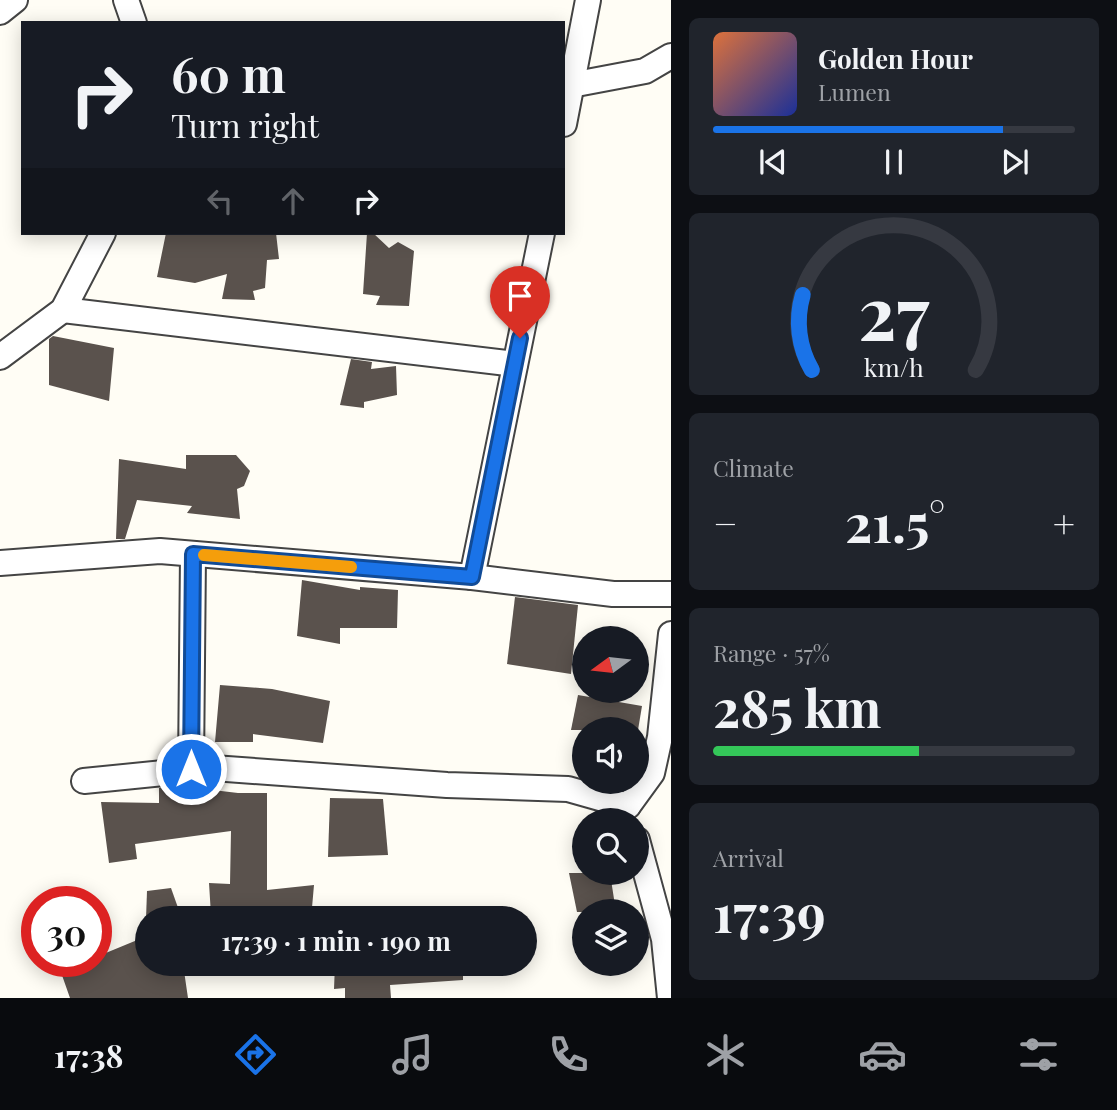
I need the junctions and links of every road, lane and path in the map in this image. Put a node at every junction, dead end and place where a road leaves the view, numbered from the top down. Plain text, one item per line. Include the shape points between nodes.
1 (15, 0) edge
2 (126, 0) edge
3 (588, 0) edge
4 (0, 12) edge
5 (133, 21) edge
6 (671, 56) edge
7 (571, 85) junction
8 (565, 118) edge
9 (102, 235) edge
10 (542, 235) edge
11 (63, 310) junction
12 (0, 357) edge
13 (515, 364) junction
14 (193, 554) junction
15 (0, 563) edge
16 (472, 577) junction
17 (671, 594) edge
18 (671, 634) edge
19 (191, 769) junction
20 (83, 781) dead end
21 (617, 808) edge
22 (633, 808) edge
23 (649, 884) edge
24 (670, 998) edge

1 - 4 street
2 - 5 street
3 - 7 street
6 - 7 street via 645,71
7 - 8 street
9 - 11 street
10 - 13 street
11 - 12 street
11 - 13 street
13 - 16 street
14 - 15 street via 160,551
14 - 16 street
14 - 19 street
16 - 17 street via 613,594
18 - 22 street via 660,737 652,773
19 - 20 street
19 - 21 street via 568,789
23 - 24 street via 664,939

